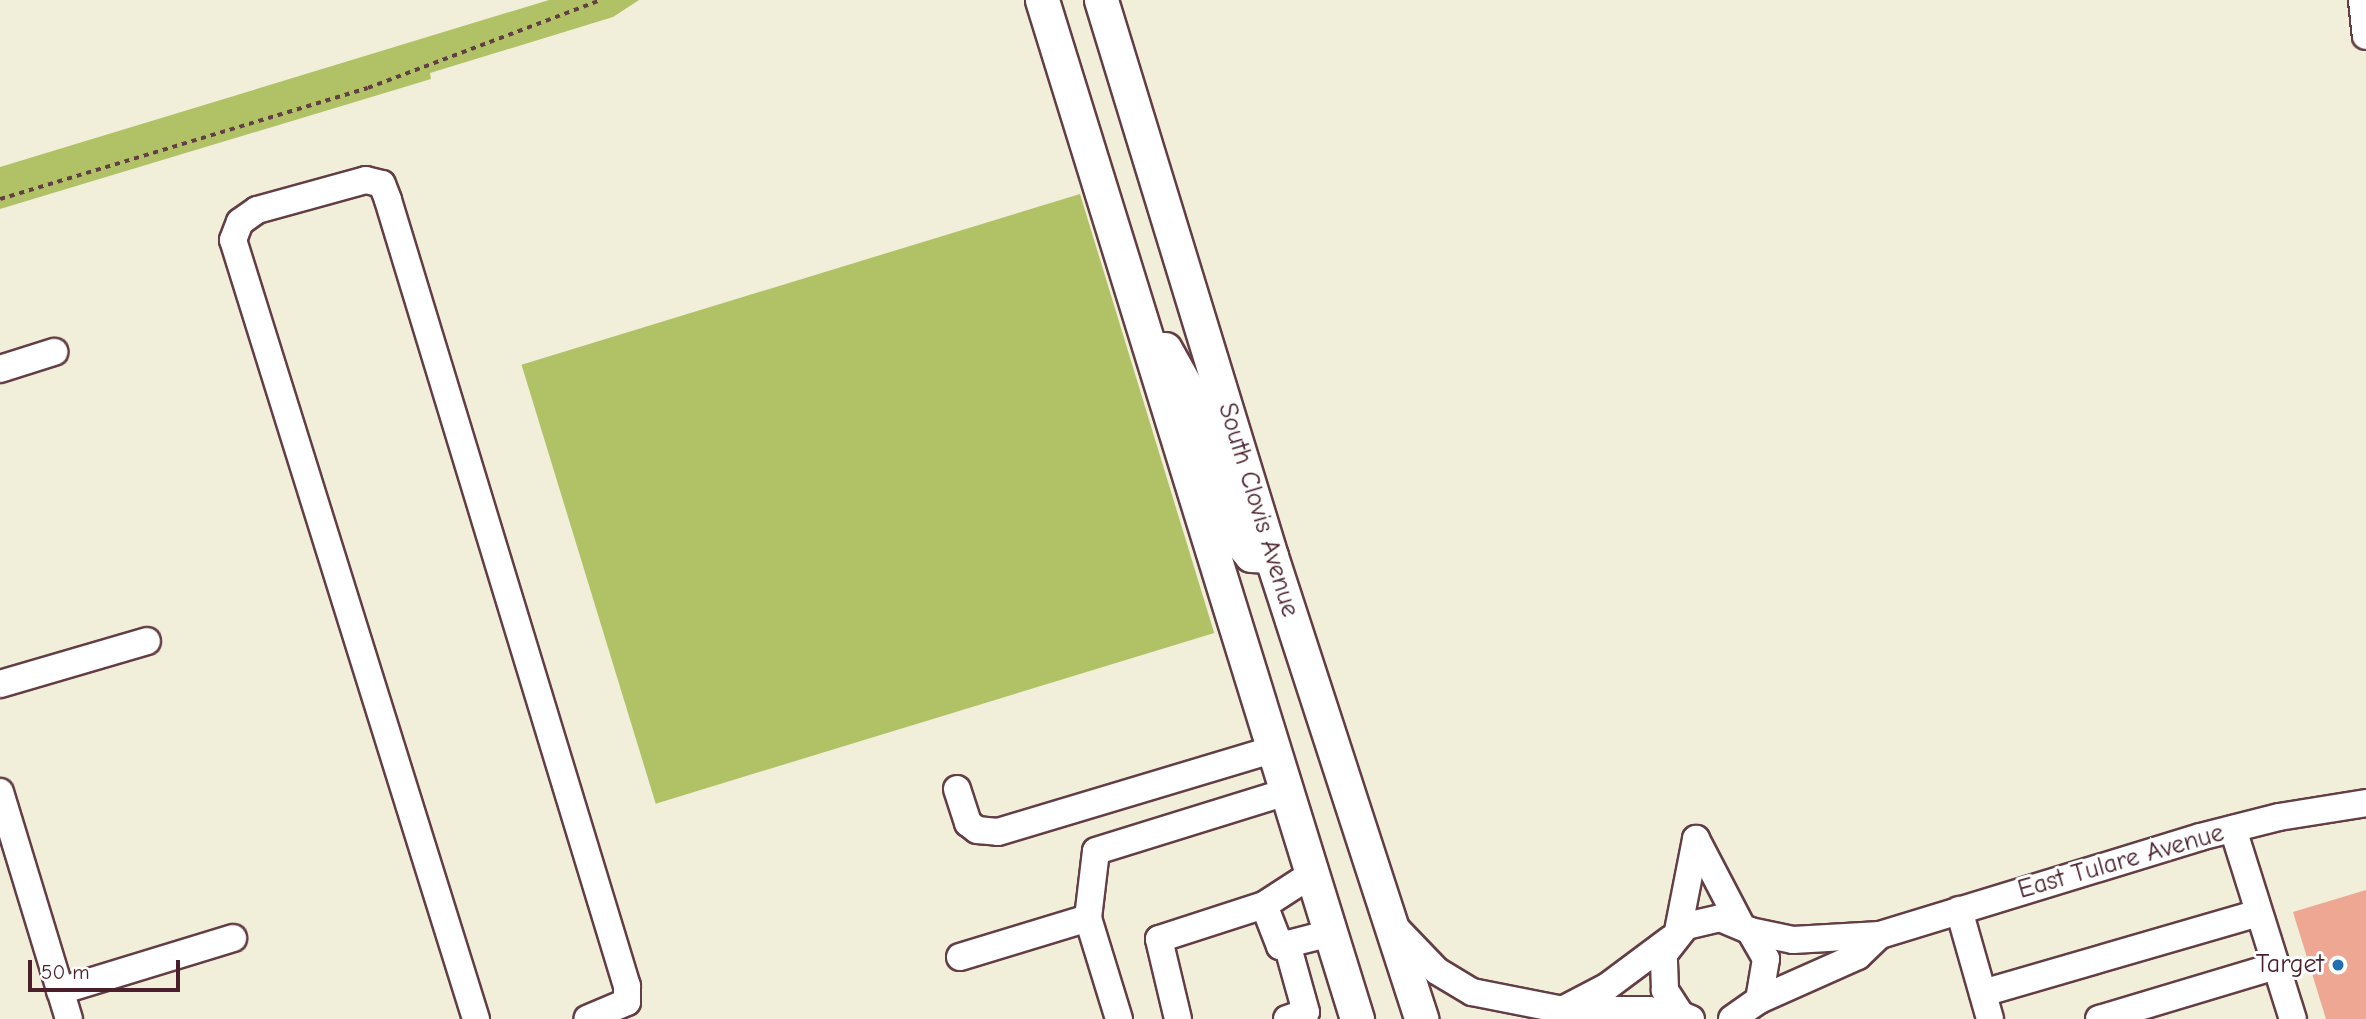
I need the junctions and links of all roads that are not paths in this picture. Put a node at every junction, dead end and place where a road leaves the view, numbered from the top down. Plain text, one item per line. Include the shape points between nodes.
1 (1042, 0) edge
2 (1101, 0) edge
3 (2362, 0) edge
4 (2366, 36) edge
5 (1135, 298) junction
6 (54, 352) dead end
7 (0, 369) edge
8 (1272, 556) junction
9 (147, 641) dead end
10 (0, 684) edge
11 (1274, 749) junction
12 (957, 789) dead end
13 (0, 792) edge
14 (1287, 792) junction
15 (2366, 803) edge
16 (2233, 829) junction
17 (7, 841) edge
18 (1312, 874) junction
19 (1264, 905) junction
20 (1959, 910) junction
21 (2259, 913) junction
22 (1088, 918) junction
23 (1390, 921) junction
24 (1745, 928) junction
25 (1331, 933) junction
26 (1880, 934) junction
27 (1675, 935) junction
28 (233, 939) dead end
29 (1287, 944) junction
30 (960, 957) dead end
31 (2276, 966) junction
32 (60, 991) junction
33 (1983, 993) junction
34 (1563, 1010) junction
35 (1750, 1011) edge
36 (1686, 1017) edge
37 (69, 1019) edge
38 (477, 1019) edge
39 (587, 1019) edge
40 (1119, 1019) edge
41 (1178, 1019) edge
42 (1287, 1019) edge
43 (1357, 1019) edge
44 (1421, 1019) edge
45 (1531, 1019) edge
46 (1990, 1019) edge
47 (2099, 1019) edge
48 (2293, 1019) edge

1 - 5 main road, South Clovis Avenue
2 - 8 main road, South Clovis Avenue
3 - 4 street
5 - 8 main road via 1188,390 1236,537 1251,555
5 - 11 main road, South Clovis Avenue
6 - 7 street
8 - 23 main road, South Clovis Avenue
9 - 10 street
11 - 12 street via 998,832 977,830 968,822
11 - 14 main road, South Clovis Avenue
13 - 17 street
14 - 18 main road, South Clovis Avenue
14 - 22 street via 1096,851
15 - 16 street, East Tulare Avenue
16 - 20 street, East Tulare Avenue
16 - 21 street
17 - 32 street
18 - 19 street
18 - 25 main road, South Clovis Avenue
19 - 29 street via 1280,946
19 - 41 street via 1158,939
20 - 26 street, East Tulare Avenue
20 - 33 street
21 - 31 street
21 - 33 street
22 - 30 street
22 - 40 street
23 - 34 street via 1437,971 1462,988
23 - 44 main road, South Clovis Avenue
24 - 26 street, East Tulare Avenue via 1793,940
24 - 27 street, East Tulare Avenue via 1720,918 1703,919
24 - 27 street via 1696,839
24 - 35 street, East Tulare Avenue via 1766,959
25 - 29 street
25 - 43 main road, South Clovis Avenue
26 - 35 street, East Tulare Avenue via 1858,956
27 - 34 street, East Tulare Avenue via 1608,986
27 - 36 street, East Tulare Avenue via 1661,972 1665,990
28 - 32 street
29 - 42 street via 1306,1012
31 - 47 street
31 - 48 street
32 - 37 street
33 - 46 street
34 - 36 street, East Tulare Avenue via 1649,1010
34 - 45 street, East Tulare Avenue
38 - 39 street via 233,240 240,222 257,211 366,180 382,184 388,200 626,986 626,1002

